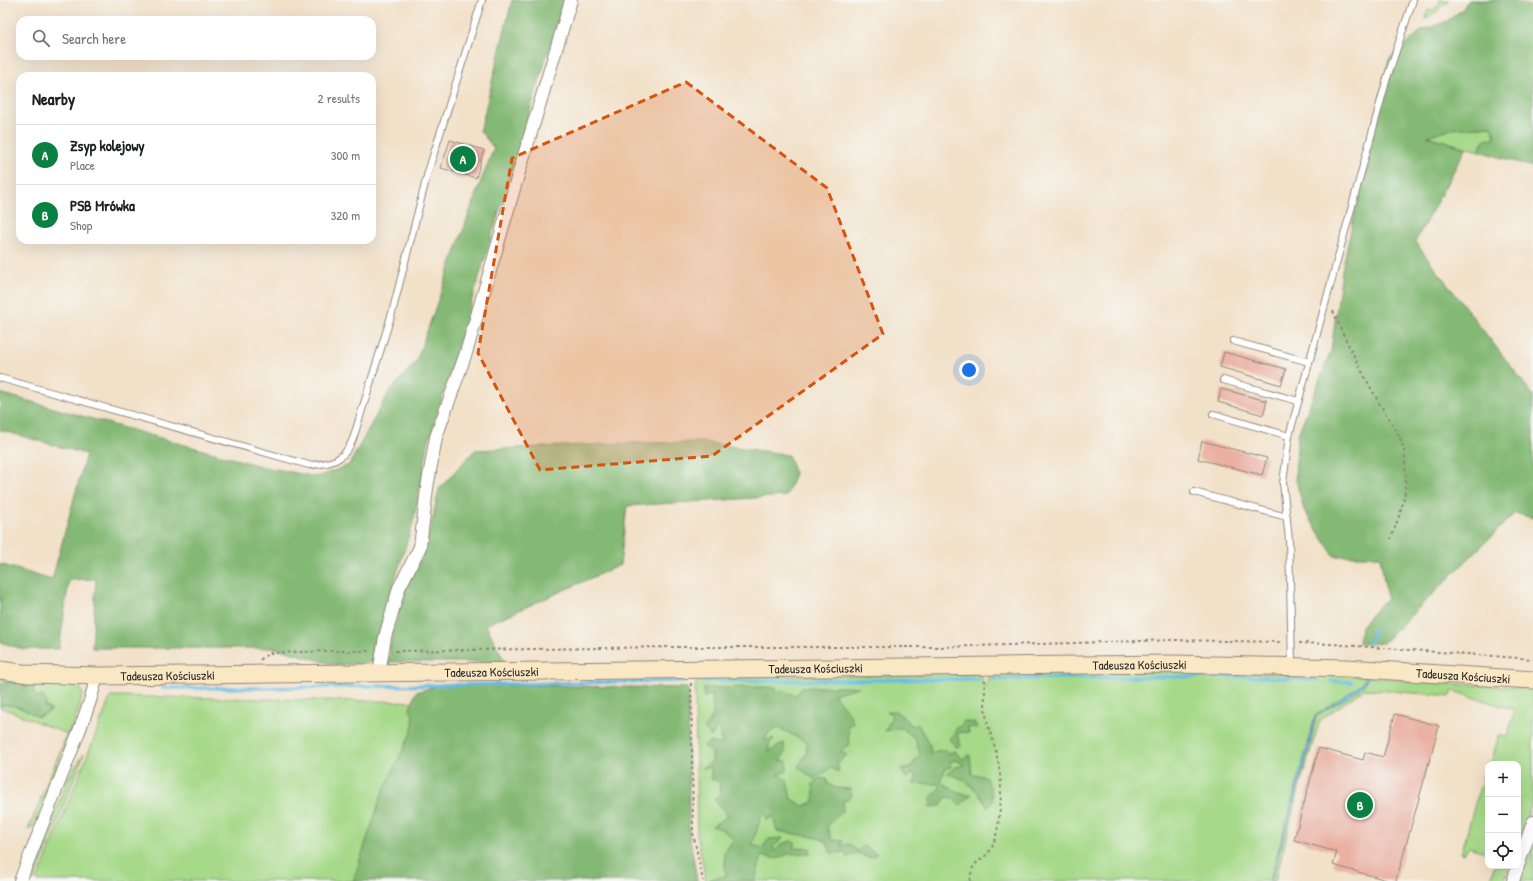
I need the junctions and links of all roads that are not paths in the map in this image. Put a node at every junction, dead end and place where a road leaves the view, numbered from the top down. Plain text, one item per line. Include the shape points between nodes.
1 (482, 0) edge
2 (571, 0) edge
3 (1413, 0) edge
4 (1233, 341) dead end
5 (1310, 362) junction
6 (0, 378) edge
7 (1223, 380) dead end
8 (1298, 401) junction
9 (1213, 414) dead end
10 (1289, 436) junction
11 (1194, 492) dead end
12 (1286, 516) junction
13 (1292, 666) junction
14 (0, 670) edge
15 (379, 673) junction
16 (97, 676) junction
17 (1533, 680) edge
18 (1533, 822) edge
19 (1521, 857) edge
20 (1517, 869) edge
21 (20, 881) edge
22 (1513, 881) edge

1 - 6 lane via 428,172 392,313 352,439 342,457 323,465 309,465
2 - 15 street via 466,353 436,438 420,547 399,588
3 - 5 lane via 1387,78
4 - 5 lane
5 - 8 lane
7 - 8 lane
8 - 10 lane
9 - 10 lane
10 - 12 lane via 1282,483
11 - 12 lane
12 - 13 lane via 1289,540
13 - 15 main road, Tadeusza Kościuszki via 1174,664
13 - 17 main road, Tadeusza Kościuszki
14 - 16 main road, Tadeusza Kościuszki via 29,674
15 - 16 main road, Tadeusza Kościuszki
16 - 21 street via 75,742
18 - 19 street
20 - 22 street

